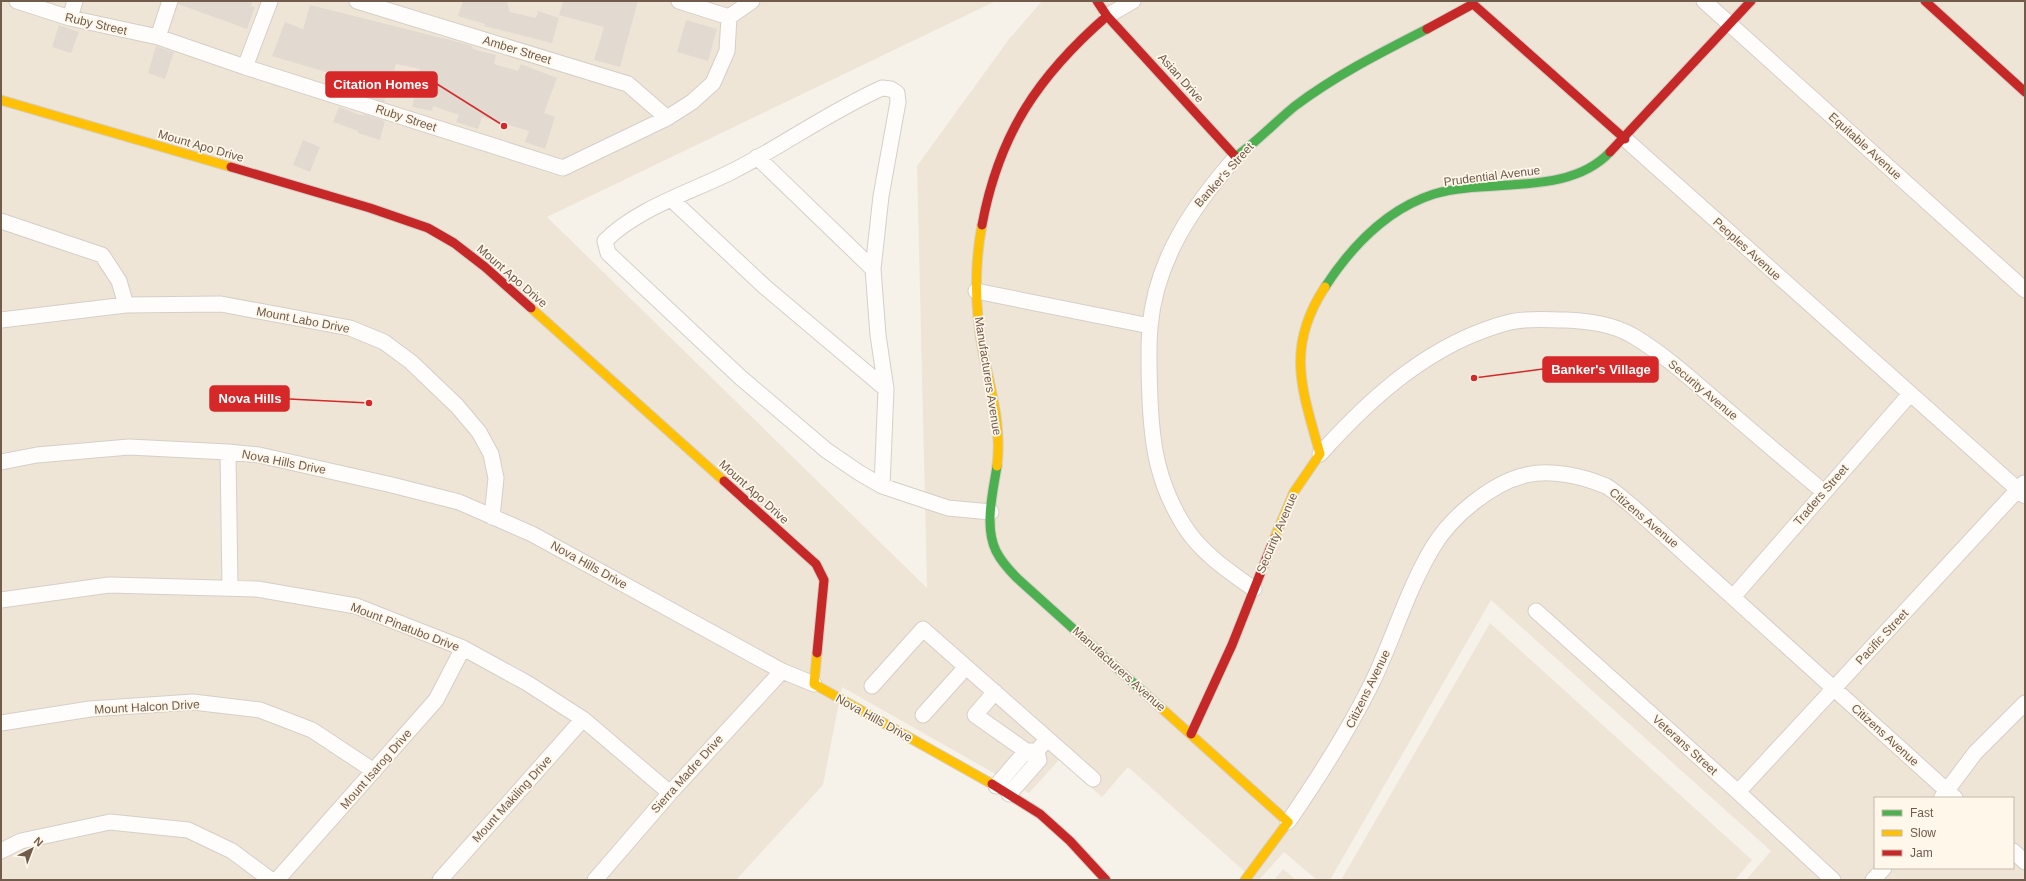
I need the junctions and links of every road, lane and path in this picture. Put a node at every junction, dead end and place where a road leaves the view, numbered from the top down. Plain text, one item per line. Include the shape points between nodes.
1 (17, 1) edge
2 (75, 1) edge
3 (170, 1) edge
4 (270, 1) edge
5 (357, 1) edge
6 (679, 1) edge
7 (752, 1) edge
8 (1098, 1) edge
9 (1133, 1) edge
10 (1704, 1) edge
11 (1751, 1) edge
12 (1925, 1) edge
13 (1472, 3) edge
14 (1107, 16) junction
15 (729, 17) junction
16 (70, 18) junction
17 (1730, 24) junction
18 (158, 37) junction
19 (245, 67) junction
20 (2025, 92) edge
21 (1, 100) edge
22 (667, 118) junction
23 (1624, 139) junction
24 (757, 157) junction
25 (1236, 157) junction
26 (671, 200) junction
27 (1, 220) edge
28 (873, 269) junction
29 (2025, 290) edge
30 (976, 292) junction
31 (126, 305) junction
32 (1, 320) edge
33 (1150, 326) junction
34 (886, 389) junction
35 (1910, 394) junction
36 (228, 452) junction
37 (1320, 454) junction
38 (1, 462) edge
39 (882, 486) junction
40 (2023, 490) edge
41 (1824, 492) junction
42 (991, 512) junction
43 (492, 517) junction
44 (230, 588) junction
45 (1254, 589) junction
46 (1733, 597) junction
47 (1, 600) edge
48 (1536, 611) dead end
49 (463, 648) junction
50 (966, 667) junction
51 (782, 671) junction
52 (814, 684) junction
53 (872, 686) dead end
54 (1834, 689) junction
55 (995, 692) junction
56 (2025, 703) edge
57 (924, 715) dead end
58 (583, 719) junction
59 (1, 723) edge
60 (1191, 734) junction
61 (1047, 739) junction
62 (1034, 754) junction
63 (374, 771) junction
64 (1093, 779) dead end
65 (996, 786) junction
66 (1738, 792) junction
67 (670, 793) junction
68 (1009, 794) junction
69 (1948, 795) edge
70 (1288, 822) junction
71 (1, 851) edge
72 (2014, 852) edge
73 (2025, 862) edge
74 (1883, 869) edge
75 (271, 880) edge
76 (276, 880) edge
77 (440, 880) edge
78 (595, 880) edge
79 (1106, 880) edge
80 (1245, 880) edge
81 (1833, 880) edge
82 (1873, 880) edge

1 - 16 street, Ruby Street
2 - 16 street
3 - 18 street
4 - 19 street
5 - 22 street, Amber Street via 628,84
6 - 15 street
7 - 15 street
8 - 14 street, Asian Drive
9 - 14 street, Manufacturers Avenue
10 - 17 street, Equitable Avenue
11 - 17 street, Prudential Avenue
12 - 20 street
13 - 23 street, Peoples Avenue
13 - 25 street, Banker's Street via 1322,87 1295,106
14 - 25 street, Asian Drive
14 - 30 street, Manufacturers Avenue via 1083,35 1058,61 1034,92 1011,130 994,172 983,214 977,256
15 - 22 street, Ruby Street via 726,51 713,83 692,102
16 - 18 street, Ruby Street
17 - 23 street, Prudential Avenue
17 - 29 street, Equitable Avenue
18 - 19 street, Ruby Street
19 - 22 street, Ruby Street via 563,168
21 - 52 street, Mount Apo Drive via 370,208 428,228 454,243 485,267 816,564 824,580
23 - 35 street, Peoples Avenue
23 - 37 street, Prudential Avenue via 1603,160 1582,173 1551,181 1492,185 1434,195 1400,210 1364,238 1333,274 1314,306 1301,341 1301,369
24 - 26 street
24 - 28 street
24 - 28 street via 866,95 882,88 892,89 897,93 898,102
25 - 33 street, Banker's Street via 1194,209 1178,237 1157,290
26 - 34 street via 764,287
26 - 39 street via 618,228 605,241 608,253 740,377 809,436
27 - 31 street via 102,255 119,281
28 - 34 street via 878,335
30 - 33 street
30 - 42 street, Manufacturers Avenue via 981,342 999,432
31 - 32 street, Mount Labo Drive
31 - 43 street, Mount Labo Drive via 221,304 350,328 384,342 411,362 457,406 479,432 492,454 496,478
33 - 45 street, Banker's Street via 1149,368 1155,456 1165,490 1183,525 1207,552
34 - 39 street
35 - 40 street, Peoples Avenue
35 - 41 street, Traders Street
36 - 38 street, Nova Hills Drive via 129,447 37,455
36 - 43 street, Nova Hills Drive via 259,455 392,485 460,502
36 - 44 street
37 - 41 street, Security Avenue via 1366,405 1400,377 1433,355 1473,335 1511,322 1594,321 1634,337 1674,364
37 - 45 street, Security Avenue via 1294,492
39 - 42 street via 948,508
40 - 54 street, Pacific Street
41 - 46 street, Traders Street
42 - 60 street, Manufacturers Avenue via 994,548 1004,564
43 - 51 street, Nova Hills Drive via 532,534
44 - 47 street, Mount Pinatubo Drive via 109,586
44 - 49 street, Mount Pinatubo Drive via 257,589 356,606
45 - 60 street, Security Avenue via 1232,645
46 - 54 street, Citizens Avenue
46 - 70 street, Citizens Avenue via 1632,506 1607,487 1577,477 1552,474 1526,475 1505,483 1477,499 1451,522 1432,548 1360,707 1343,738
48 - 66 street, Veterans Street
49 - 58 street, Mount Pinatubo Drive via 527,683
49 - 63 street, Mount Isarog Drive via 436,700
50 - 53 street via 923,629
50 - 55 street
50 - 57 street
51 - 52 street, Nova Hills Drive
51 - 67 street, Sierra Madre Drive
52 - 65 street, Nova Hills Drive
54 - 66 street, Pacific Street
54 - 69 street, Citizens Avenue
55 - 61 street
55 - 62 street via 975,715
56 - 69 street via 1975,753
58 - 67 street, Mount Pinatubo Drive
58 - 77 street, Mount Makiling Drive
59 - 63 street, Mount Halcon Drive via 90,709 193,702 260,710 312,730
60 - 70 street, Manufacturers Avenue
61 - 62 street
61 - 64 street
62 - 65 street
62 - 68 street
63 - 76 street, Mount Isarog Drive
65 - 68 street, Nova Hills Drive
66 - 81 street, Veterans Street
67 - 78 street, Sierra Madre Drive
68 - 79 street, Nova Hills Drive via 1040,814 1070,841
70 - 80 street
71 - 75 street via 21,841 118,822 188,830 232,851
72 - 73 street
74 - 82 street

